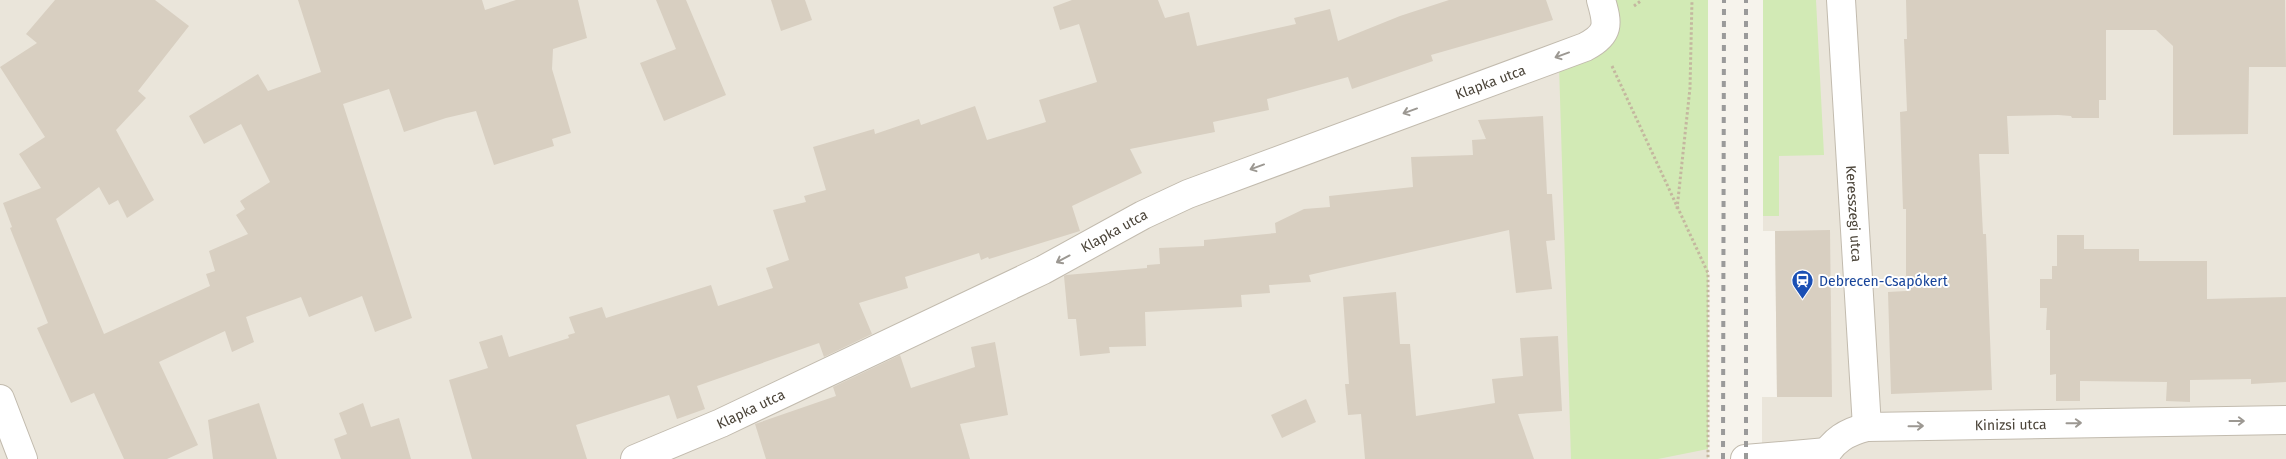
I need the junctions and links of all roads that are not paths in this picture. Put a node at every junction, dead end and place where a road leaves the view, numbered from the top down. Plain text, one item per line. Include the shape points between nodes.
1 (1601, 0) edge
2 (1841, 0) edge
3 (0, 400) edge
4 (2286, 420) edge
5 (1867, 427) junction
6 (1825, 455) edge
7 (23, 459) edge
8 (635, 459) edge
9 (1745, 459) edge

1 -> 8 street, Klapka utca via 1606,20 1602,35 1585,47 1188,194 1034,274 712,427
2 - 5 street, Keresszegi utca
3 - 7 street
5 -> 4 street, Kinizsi utca
5 - 6 street, Kinizsi utca via 1838,438
6 - 9 street, Kinizsi utca

